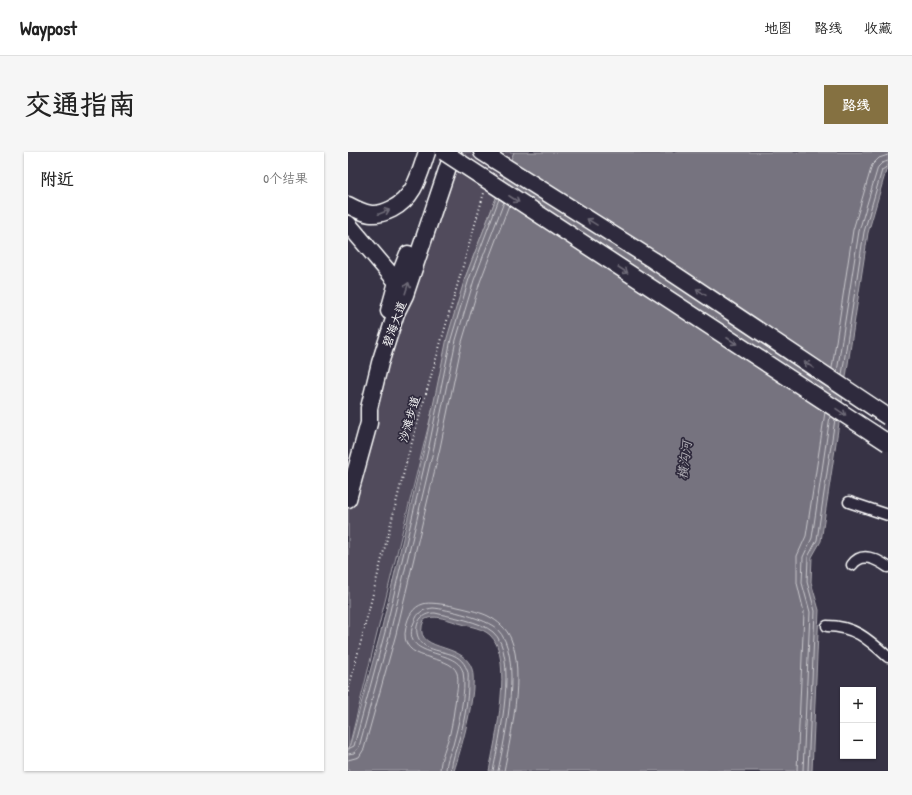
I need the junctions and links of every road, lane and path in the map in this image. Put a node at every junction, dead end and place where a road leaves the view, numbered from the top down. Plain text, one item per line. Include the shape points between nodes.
1 (427, 152) edge
2 (444, 152) edge
3 (454, 152) edge
4 (482, 152) edge
5 (485, 190) dead end
6 (348, 205) edge
7 (348, 224) edge
8 (396, 282) junction
9 (888, 417) edge
10 (888, 443) edge
11 (348, 467) edge
12 (348, 499) edge
13 (849, 502) dead end
14 (888, 515) edge
15 (852, 565) dead end
16 (888, 567) edge
17 (827, 626) dead end
18 (888, 657) edge
19 (348, 692) edge

6 -> 1 main road via 367,214 376,215 384,214 398,206 413,190
2 - 8 main road, 碧海大道
2 -> 10 main road, bridge
12 -> 3 main road, 碧海大道 via 369,423 369,408 388,336 405,295
9 -> 4 main road, bridge via 653,260
5 - 19 path, 沙滩步道 via 408,456
7 - 8 main road
8 - 11 main road, 碧海大道
13 - 14 street
15 - 16 street via 856,559 866,556
17 - 18 street via 847,627 863,636

